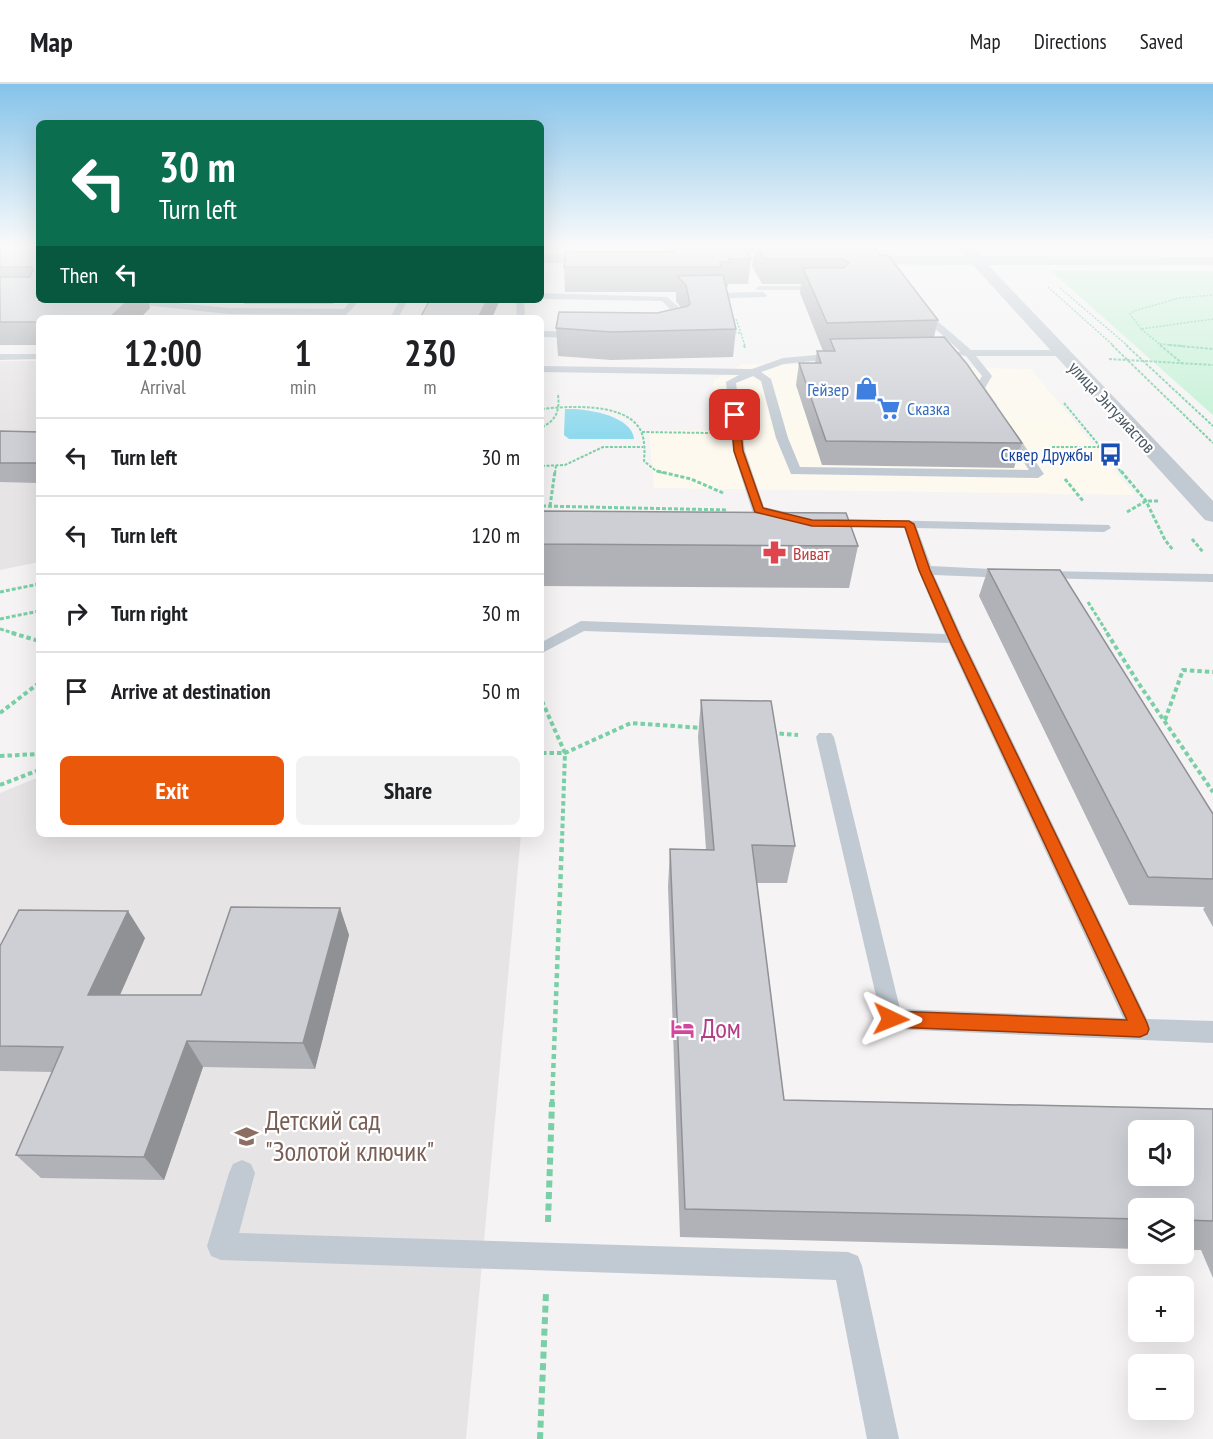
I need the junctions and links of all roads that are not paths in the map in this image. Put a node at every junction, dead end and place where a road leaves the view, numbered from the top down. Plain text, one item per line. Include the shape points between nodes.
1 (222, 310) edge
2 (347, 310) edge
3 (678, 310) edge
4 (1031, 310) edge
5 (924, 314) edge
6 (544, 334) edge
7 (671, 334) edge
8 (587, 335) edge
9 (945, 353) edge
10 (969, 353) junction
11 (1070, 353) junction
12 (850, 355) edge
13 (0, 357) edge
14 (36, 357) edge
15 (544, 369) edge
16 (753, 372) junction
17 (1213, 492) edge
18 (1213, 515) edge
19 (909, 524) junction
20 (1104, 528) dead end
21 (924, 570) junction
22 (1213, 578) edge
23 (955, 639) junction
24 (544, 647) edge
25 (825, 737) road end
26 (1140, 1029) junction
27 (1213, 1032) edge
28 (242, 1173) dead end
29 (883, 1439) edge

1 - 2 lane
3 - 7 lane via 681,331
4 - 11 street
5 - 10 lane
6 - 8 lane
9 - 10 lane
10 - 11 lane
10 - 16 lane via 987,376 980,388 1038,474 795,471 766,379
11 - 17 street
11 - 18 street, улица Энтузиастов
12 - 16 lane via 783,361
13 - 14 lane
15 - 16 lane
16 - 19 lane via 731,382 739,451 759,510 807,521
19 - 20 lane
19 - 21 lane
21 - 22 lane
21 - 23 lane
23 - 24 lane via 581,626
23 - 26 lane
25 - 26 lane via 891,1019
26 - 27 lane
28 - 29 lane via 221,1246 849,1266

